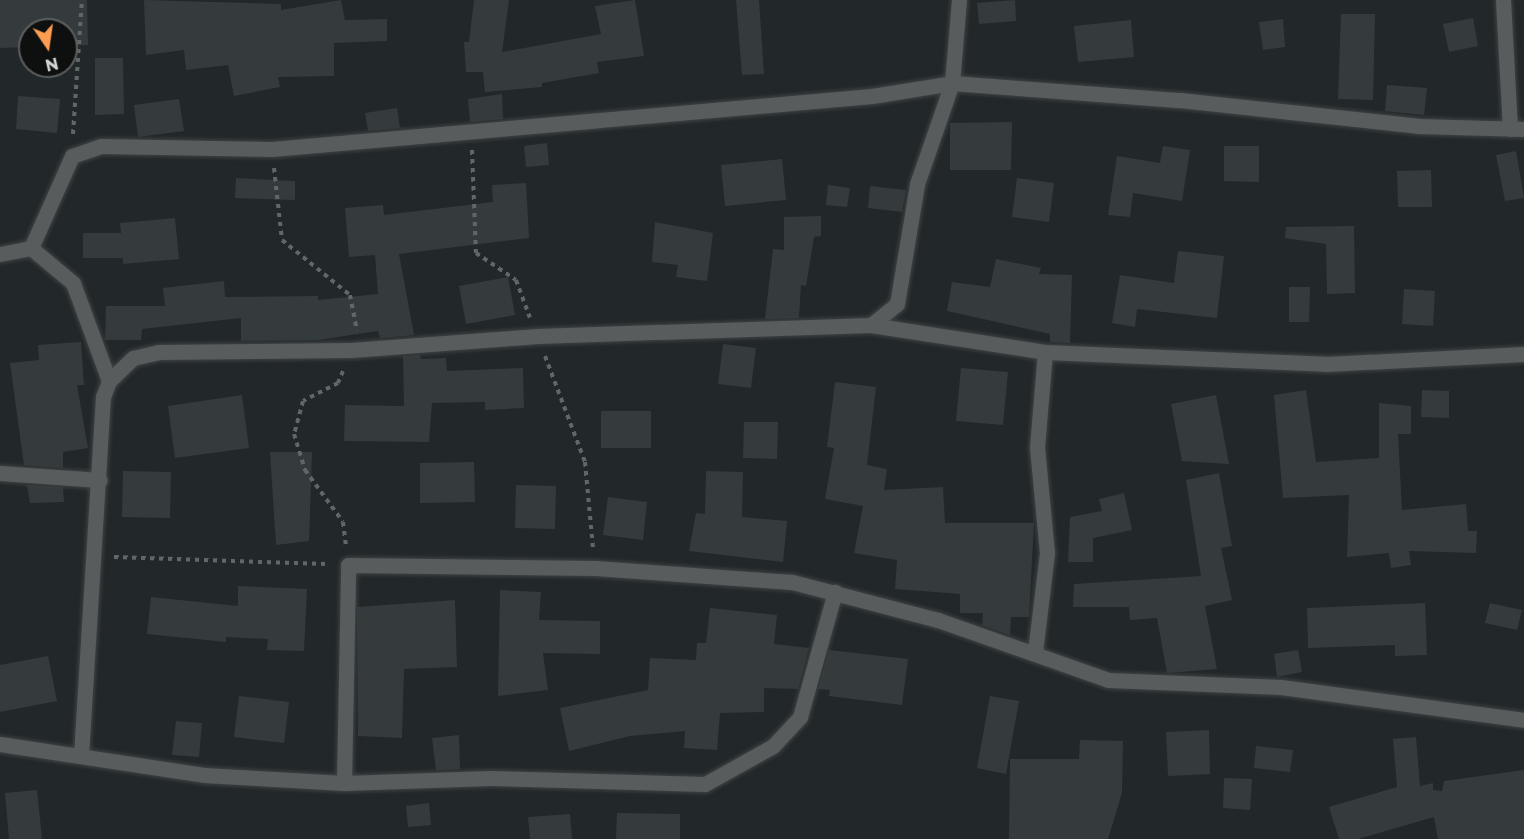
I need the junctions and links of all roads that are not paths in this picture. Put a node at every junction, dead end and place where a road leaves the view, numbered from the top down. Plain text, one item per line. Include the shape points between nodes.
1 (959, 0) edge
2 (1503, 0) edge
3 (952, 83) junction
4 (1517, 129) edge
5 (31, 248) junction
6 (0, 255) edge
7 (871, 325) junction
8 (1045, 352) junction
9 (1524, 354) edge
10 (109, 381) junction
11 (0, 473) edge
12 (100, 480) junction
13 (835, 592) junction
14 (1035, 652) junction
15 (1524, 720) edge
16 (0, 744) edge
17 (81, 756) junction
18 (344, 783) junction

1 - 3 street
2 - 4 street
3 - 4 street via 1418,126
3 - 5 street via 872,96 272,149 100,146 72,156
3 - 7 street via 917,184 897,304
5 - 6 street
5 - 10 street via 73,283
7 - 8 street
7 - 10 street via 537,336 351,350 158,352 133,358
8 - 9 street via 1326,364
8 - 14 street via 1037,447 1047,553
10 - 12 street
11 - 12 street
12 - 17 street
13 - 14 street
13 - 18 street via 800,717 773,746 705,784 490,778
13 - 18 street via 792,582 595,568 348,565
14 - 15 street via 1108,680 1281,687
16 - 17 street
17 - 18 street via 204,775

